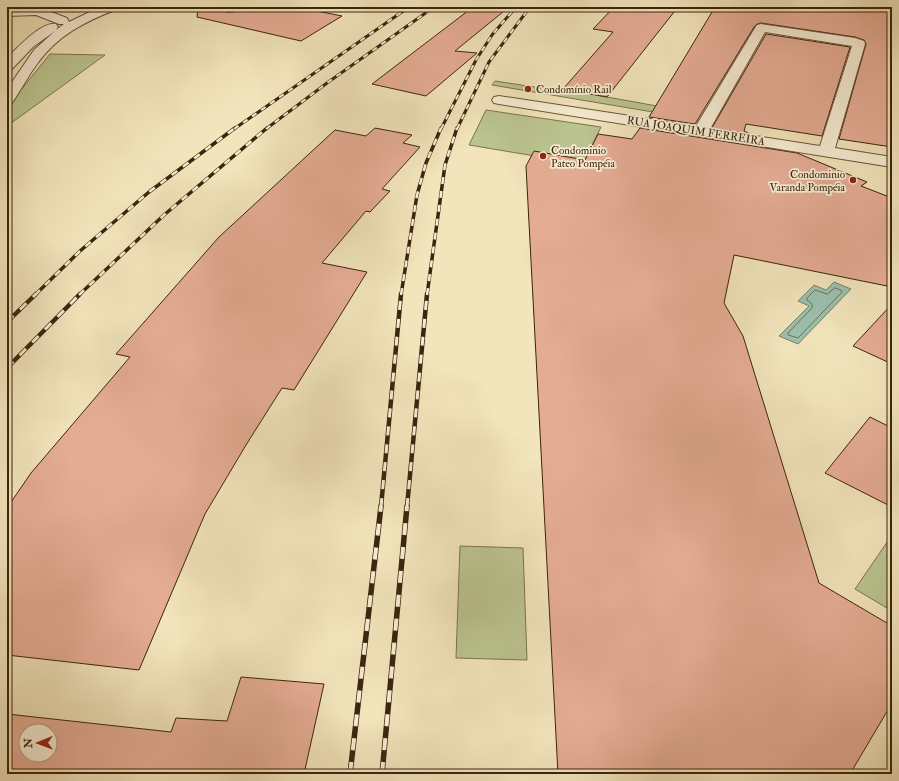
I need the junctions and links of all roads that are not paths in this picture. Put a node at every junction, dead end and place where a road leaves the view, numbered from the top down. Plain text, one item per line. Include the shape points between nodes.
1 (88, 7) edge
2 (111, 7) edge
3 (7, 12) edge
4 (63, 21) junction
5 (7, 66) edge
6 (7, 100) edge
7 (499, 100) dead end
8 (700, 132) junction
9 (826, 152) junction
10 (892, 162) edge

1 - 4 street
2 - 6 street via 83,20 51,40
3 - 4 street via 38,11
4 - 5 street via 37,37
7 - 8 street, RUA JOAQUIM FERREIRA
8 - 9 street, RUA JOAQUIM FERREIRA
8 - 9 street via 762,27 858,43
9 - 10 street, RUA JOAQUIM FERREIRA

